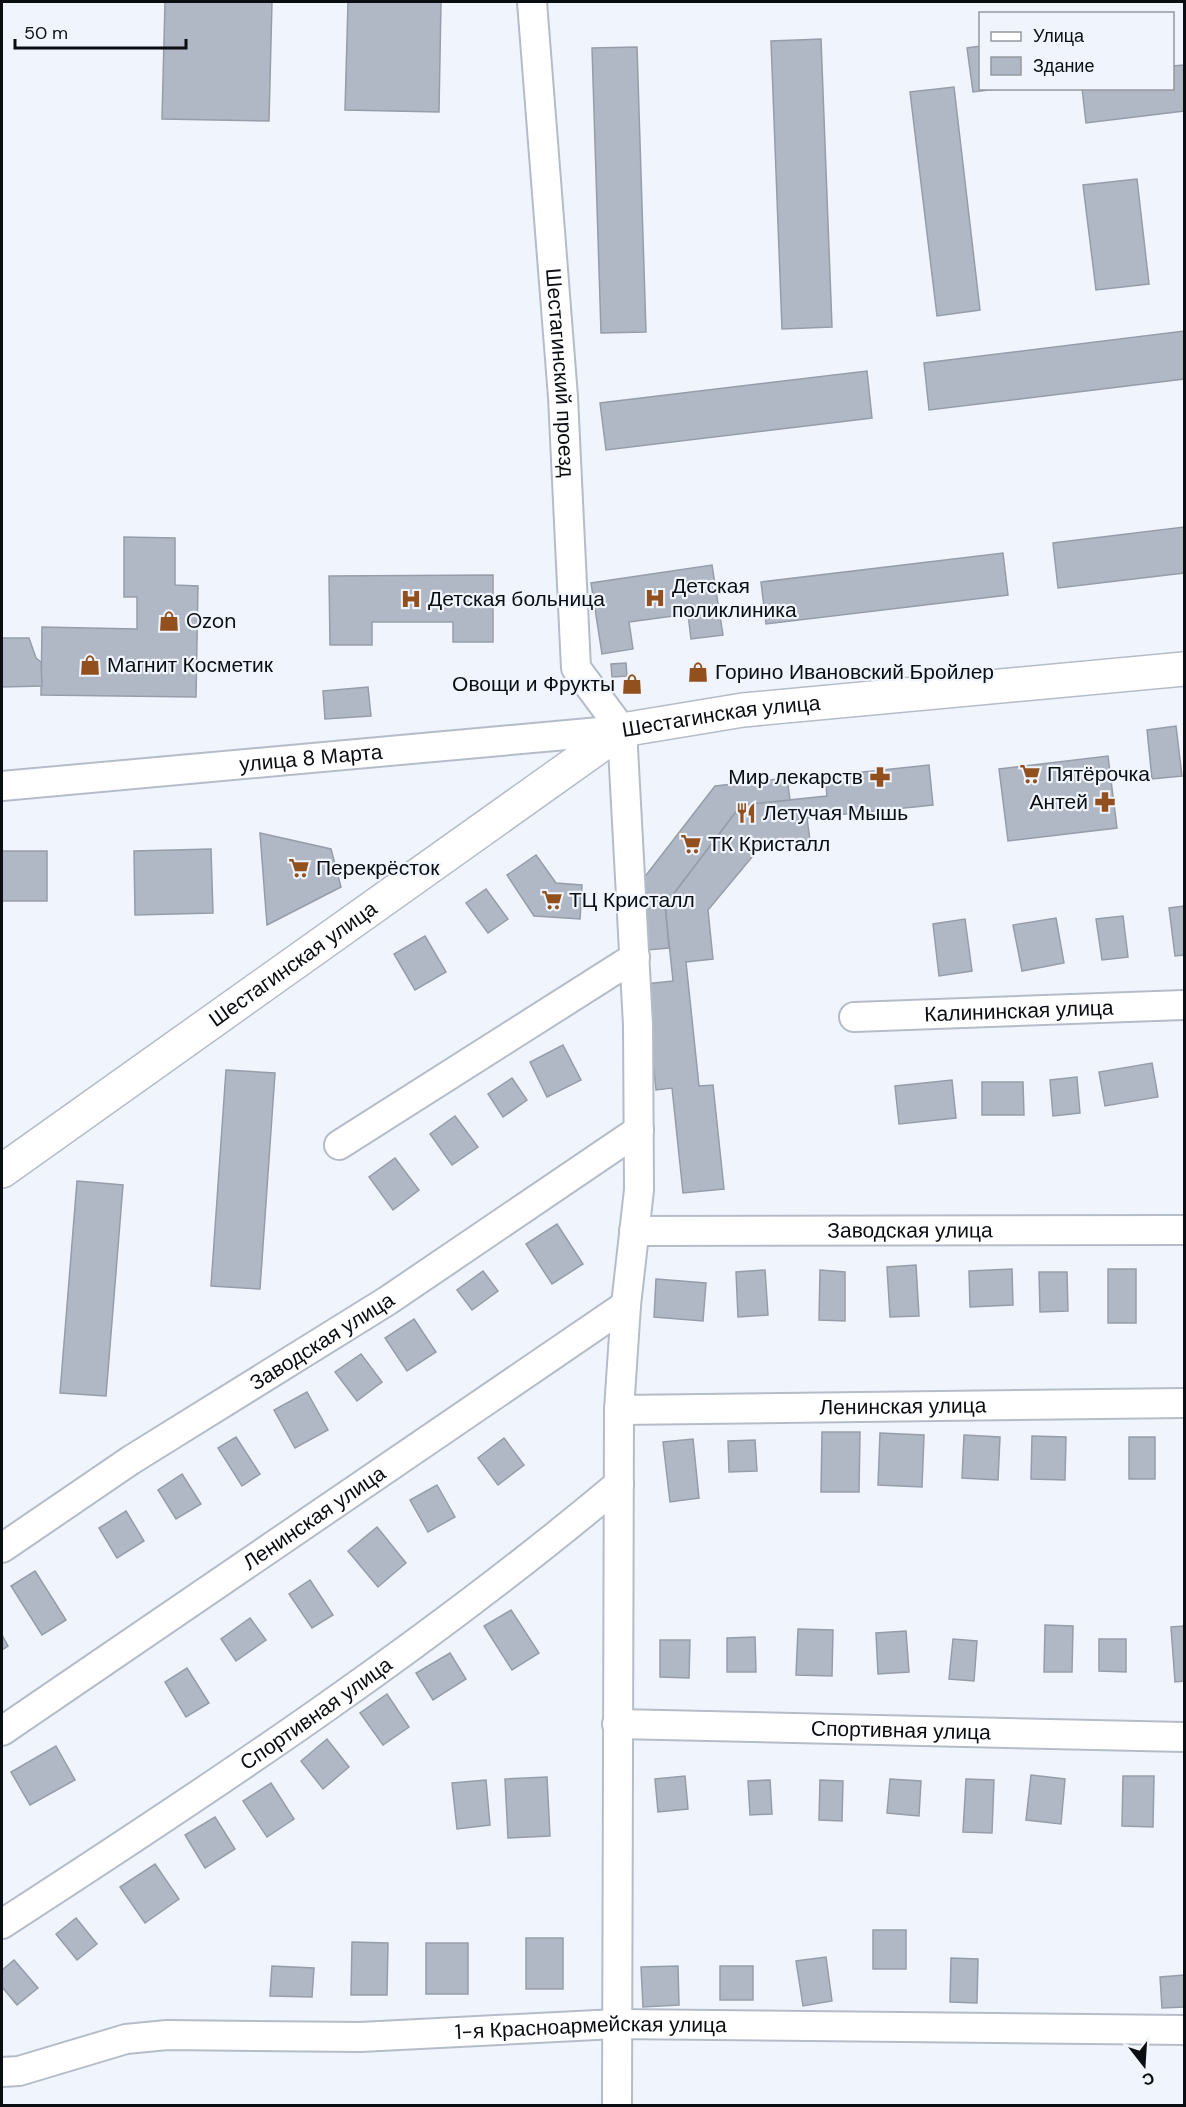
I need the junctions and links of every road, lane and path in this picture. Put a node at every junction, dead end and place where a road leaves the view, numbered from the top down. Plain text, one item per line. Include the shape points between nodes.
1 (532, 2) edge
2 (1185, 669) edge
3 (622, 730) junction
4 (2, 786) edge
5 (635, 957) junction
6 (1185, 1005) edge
7 (854, 1017) dead end
8 (639, 1130) junction
9 (339, 1145) dead end
10 (2, 1171) edge
11 (1185, 1230) edge
12 (634, 1231) junction
13 (626, 1305) junction
14 (1185, 1403) edge
15 (619, 1410) junction
16 (619, 1484) junction
17 (2, 1548) edge
18 (617, 1724) junction
19 (2, 1731) edge
20 (1185, 1737) edge
21 (2, 1924) edge
22 (616, 2024) junction
23 (1185, 2030) edge
24 (2, 2072) edge
25 (617, 2106) edge

1 - 3 street, Шестагинский проезд via 563,397 576,668
2 - 3 main road, Шестагинская улица via 743,710
3 - 4 street, улица 8 Марта
3 - 5 street
3 - 10 main road, Шестагинская улица
5 - 8 street
5 - 9 street
6 - 7 street, Калининская улица
8 - 12 street
8 - 17 street, Заводская улица via 387,1301 131,1460
11 - 12 street, Заводская улица
12 - 13 street
13 - 15 street
13 - 19 street, Ленинская улица
14 - 15 street, Ленинская улица
15 - 16 street
16 - 18 street
16 - 21 street, Спортивная улица via 533,1556 204,1793
18 - 20 street, Спортивная улица
18 - 22 street
22 - 23 street, 1-я Красноармейская улица
22 - 24 street, 1-я Красноармейская улица via 360,2037 167,2035 126,2039 19,2072
22 - 25 street

